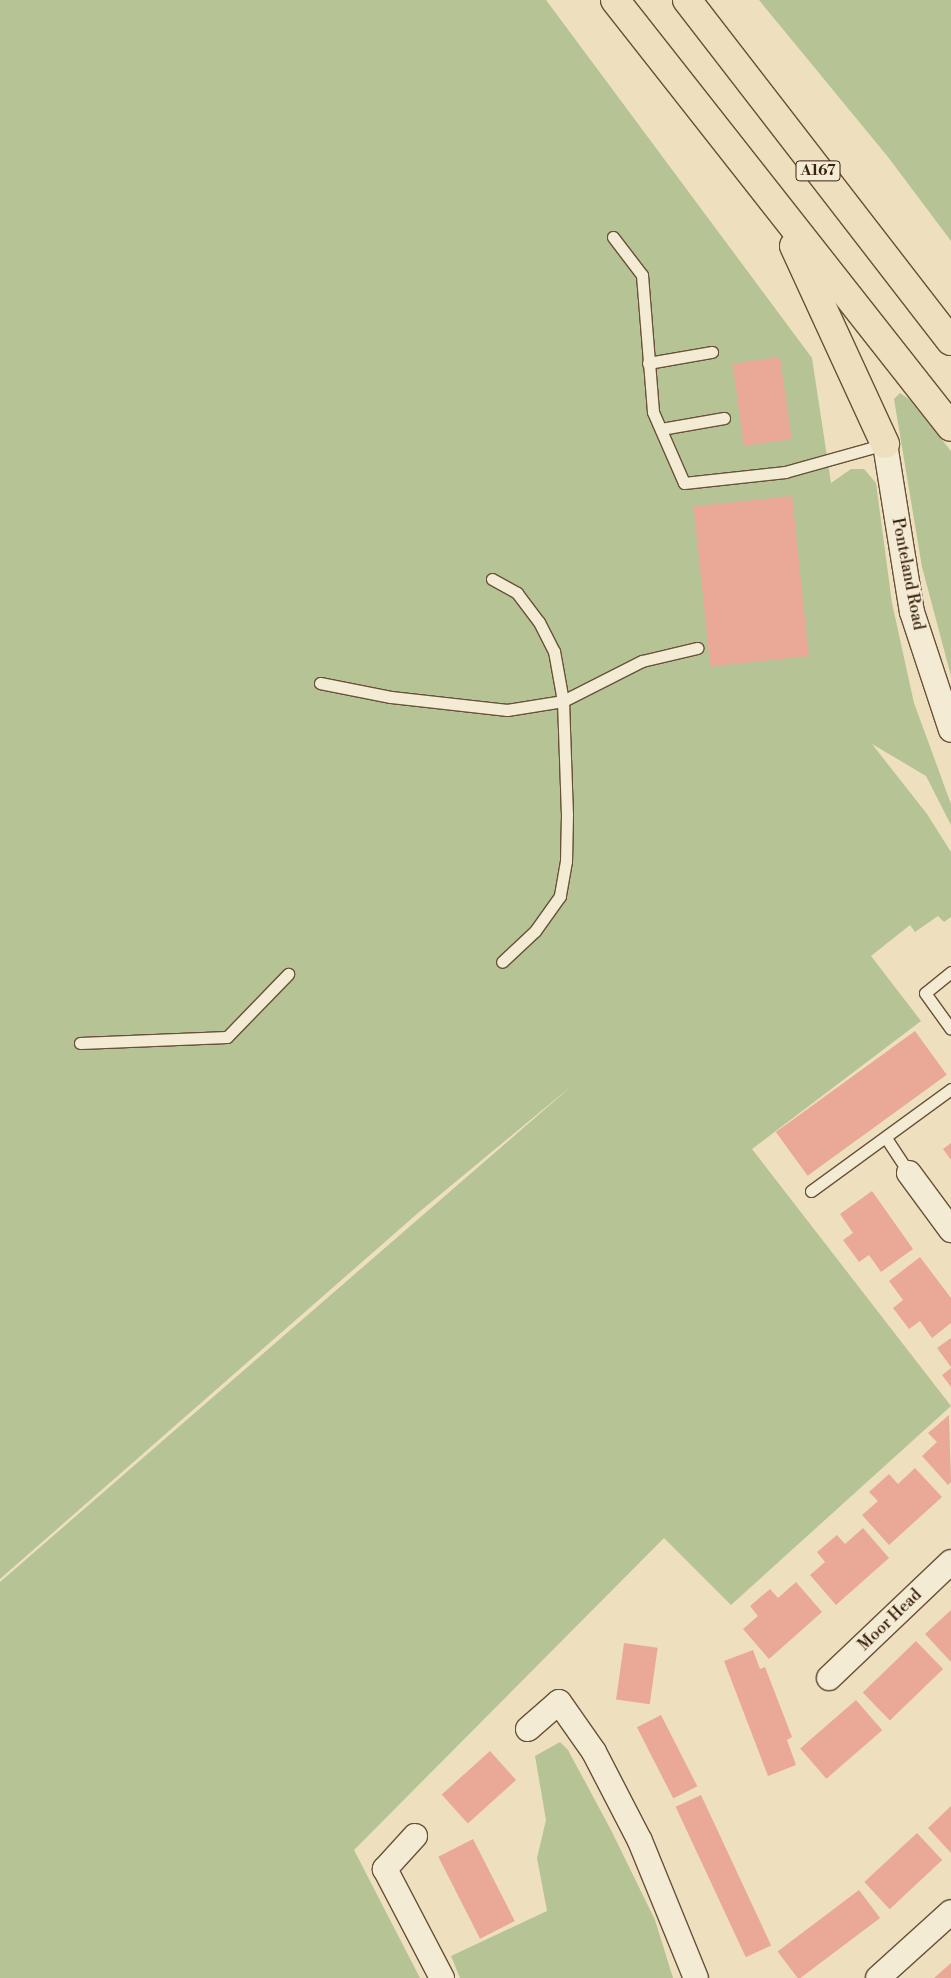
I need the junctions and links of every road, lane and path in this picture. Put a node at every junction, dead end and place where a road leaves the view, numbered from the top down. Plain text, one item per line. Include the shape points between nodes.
1 (615, 0) edge
2 (686, 0) edge
3 (776, 206) junction
4 (613, 236) dead end
5 (951, 341) edge
6 (712, 352) dead end
7 (648, 363) junction
8 (724, 418) dead end
9 (951, 427) edge
10 (660, 429) junction
11 (885, 444) junction
12 (492, 579) dead end
13 (697, 648) dead end
14 (320, 682) dead end
15 (563, 701) junction
16 (951, 730) edge
17 (502, 962) dead end
18 (951, 972) edge
19 (288, 974) dead end
20 (951, 1029) edge
21 (80, 1043) dead end
22 (951, 1089) edge
23 (886, 1138) junction
24 (909, 1173) joint
25 (811, 1191) dead end
26 (951, 1230) edge
27 (951, 1562) edge
28 (829, 1678) dead end
29 (528, 1729) dead end
30 (416, 1836) dead end
31 (951, 1912) edge
32 (442, 1978) edge
33 (696, 1978) edge
34 (878, 1978) edge

1 - 3 highway
2 - 5 highway, A167
3 - 9 highway
3 - 11 highway
4 - 7 lane via 642,275
6 - 7 lane
7 - 10 lane via 653,412
8 - 10 lane
10 - 11 lane via 684,483 785,472
11 - 16 street, Ponteland Road via 912,612
12 - 15 lane via 517,593 539,622 554,651
13 - 15 lane via 642,662
14 - 15 lane via 455,706 507,710
15 - 17 lane via 567,814 566,861 560,896 535,931
18 - 20 lane via 925,993
19 - 21 lane via 227,1037
22 - 23 lane
23 - 24 lane
23 - 25 lane
24 - 26 street
27 - 28 street, Moor Head
29 - 33 street via 559,1702 594,1752 640,1841
30 - 32 street via 385,1869
31 - 34 street

